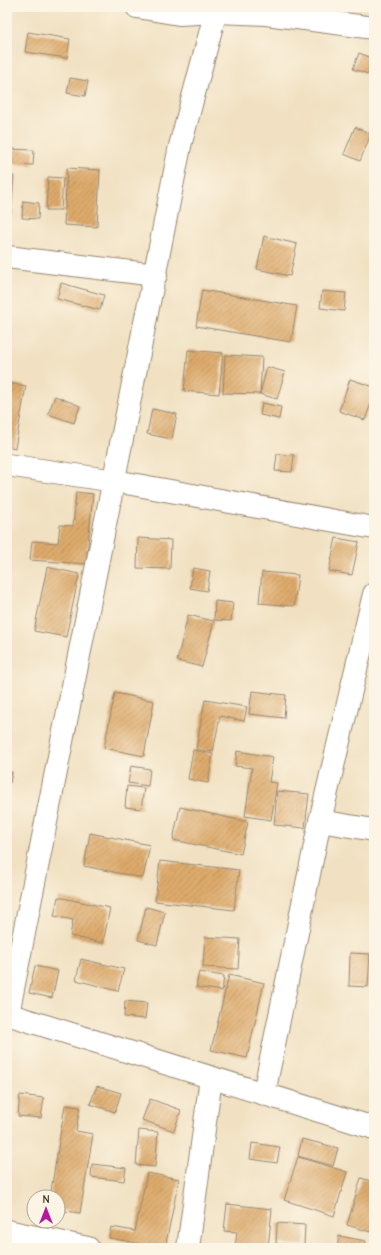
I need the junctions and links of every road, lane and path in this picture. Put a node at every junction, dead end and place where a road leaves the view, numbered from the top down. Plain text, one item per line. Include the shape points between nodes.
1 (137, 7) edge
2 (216, 10) edge
3 (374, 28) edge
4 (7, 257) edge
5 (156, 275) junction
6 (7, 465) edge
7 (115, 481) junction
8 (374, 528) edge
9 (374, 594) edge
10 (320, 821) junction
11 (374, 830) edge
12 (7, 1014) edge
13 (211, 1078) junction
14 (264, 1093) junction
15 (374, 1128) edge
16 (7, 1231) edge
17 (88, 1248) edge
18 (188, 1248) edge

1 - 2 street via 179,14
2 - 3 street
2 - 5 street via 180,146
4 - 5 street
5 - 7 street
6 - 7 street
7 - 8 street
7 - 12 street
9 - 10 street
10 - 11 street
10 - 14 street
12 - 13 street
13 - 14 street
13 - 18 street
14 - 15 street
16 - 17 street

